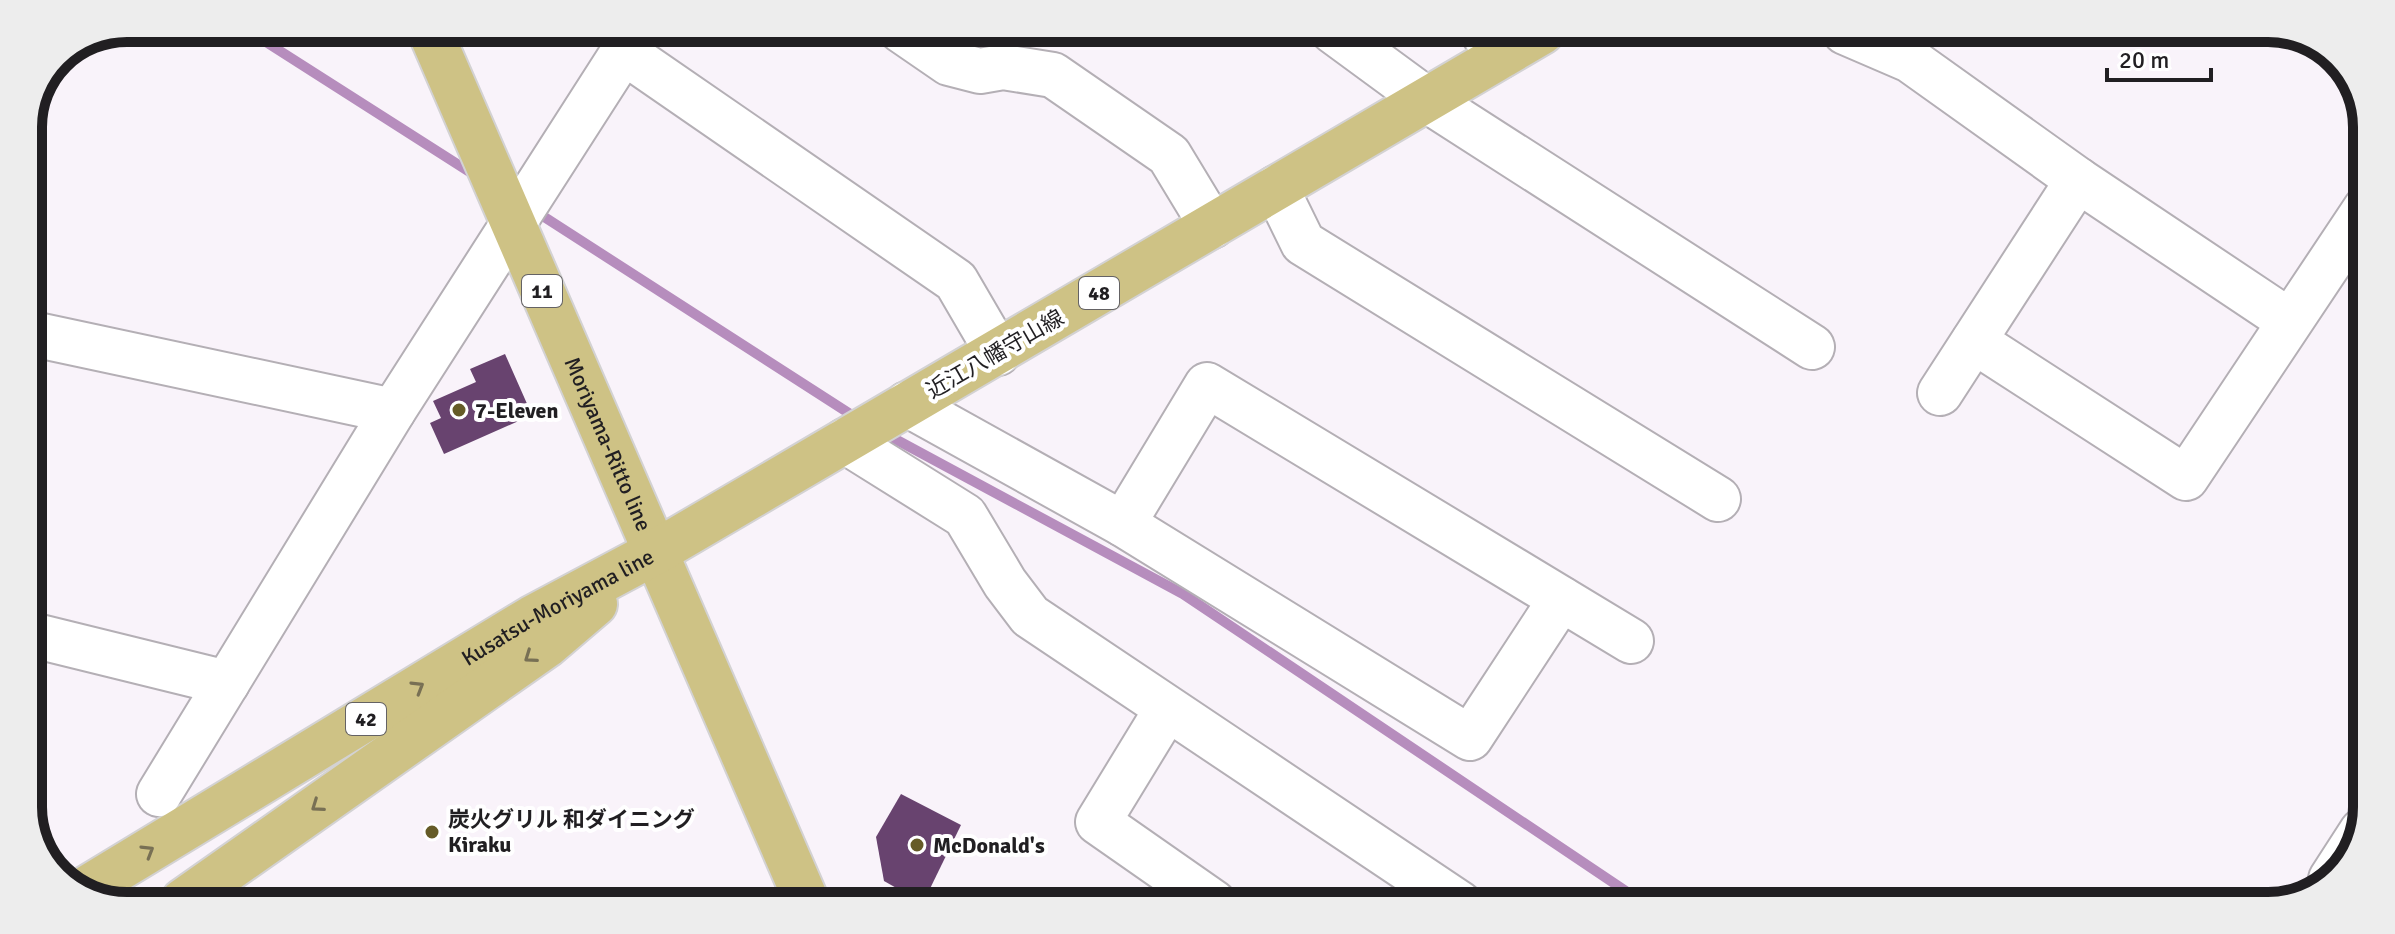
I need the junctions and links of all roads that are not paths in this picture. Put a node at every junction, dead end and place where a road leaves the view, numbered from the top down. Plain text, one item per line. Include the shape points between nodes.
1 (435, 42) edge
2 (630, 42) edge
3 (632, 42) edge
4 (918, 42) edge
5 (1348, 42) edge
6 (1868, 42) edge
7 (1491, 44) edge
8 (1427, 100) junction
9 (2078, 180) junction
10 (1276, 188) junction
11 (513, 222) junction
12 (1212, 226) junction
13 (2353, 226) edge
14 (2289, 321) junction
15 (42, 336) edge
16 (1974, 341) junction
17 (1812, 347) dead end
18 (998, 353) junction
19 (1940, 393) dead end
20 (907, 404) junction
21 (393, 411) junction
22 (845, 441) junction
23 (1718, 499) dead end
24 (1123, 524) junction
25 (654, 553) junction
26 (1561, 599) junction
27 (42, 637) edge
28 (1631, 641) dead end
29 (227, 683) junction
30 (1167, 709) junction
31 (159, 794) dead end
32 (93, 884) edge
33 (196, 892) edge
34 (803, 892) edge
35 (1198, 892) edge
36 (1442, 892) edge

1 - 11 main road, Moriyama-Ritto line / 11
2 - 11 street
3 - 18 street via 956,281
4 - 12 street via 949,63 980,71 1003,67 1053,75 1169,155
5 - 8 street
6 - 9 street via 1910,60
7 - 8 main road, 近江八幡守山線 / 48
8 - 10 main road, 近江八幡守山線 / 48
8 - 17 street
9 - 14 street
9 - 16 street
10 - 12 main road, 近江八幡守山線 / 48
10 - 23 street via 1303,243
11 - 21 street
11 - 25 main road, Moriyama-Ritto line / 11
12 - 18 main road, 近江八幡守山線 / 48
13 - 14 street
14 - 16 street via 2186,478
15 - 21 street
16 - 19 street
18 - 20 main road, 近江八幡守山線 / 48
20 - 22 main road, 近江八幡守山線 / 48
20 - 24 street
21 - 29 street
22 - 25 main road, 近江八幡守山線 / 48
22 - 30 street via 965,516 1030,616
24 - 26 street via 1470,738
24 - 26 street via 1207,385
32 -> 25 main road, Kusatsu-Moriyama line / 42 via 532,618
25 -> 33 main road, Kusatsu-Moriyama line / 42 via 547,645
25 - 34 main road, Moriyama-Ritto line / 11
26 - 28 street
27 - 29 street
29 - 31 street
30 - 35 street via 1098,822
30 - 36 street

